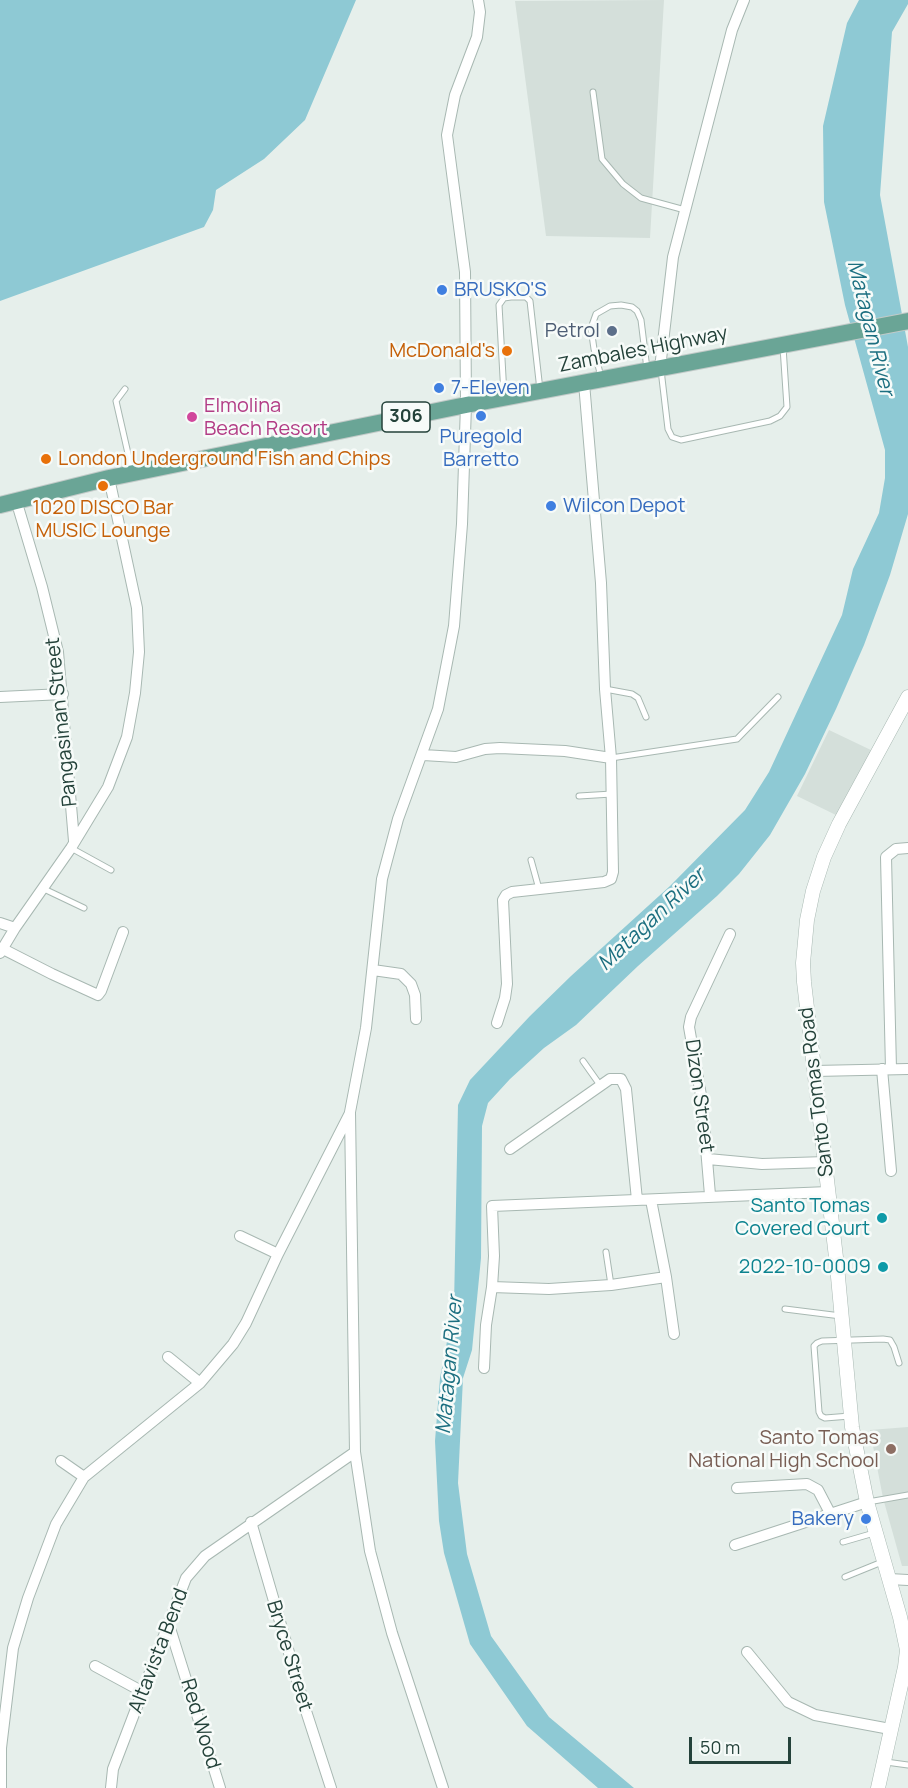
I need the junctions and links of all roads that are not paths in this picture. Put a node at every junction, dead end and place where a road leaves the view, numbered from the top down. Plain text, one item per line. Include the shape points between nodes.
1 (478, 0) edge
2 (744, 0) edge
3 (593, 92) dead end
4 (686, 210) junction
5 (908, 321) edge
6 (782, 345) junction
7 (654, 369) junction
8 (601, 379) junction
9 (584, 383) junction
10 (125, 389) dead end
11 (540, 391) junction
12 (504, 398) junction
13 (466, 405) junction
14 (132, 473) junction
15 (109, 478) junction
16 (8, 502) edge
17 (605, 689) junction
18 (63, 694) junction
19 (0, 697) edge
20 (778, 697) dead end
21 (908, 697) edge
22 (646, 717) dead end
23 (423, 755) junction
24 (611, 758) junction
25 (612, 794) junction
26 (579, 796) dead end
27 (73, 845) junction
28 (908, 848) edge
29 (531, 860) dead end
30 (111, 870) dead end
31 (42, 888) junction
32 (539, 889) junction
33 (84, 908) dead end
34 (0, 923) edge
35 (15, 928) junction
36 (123, 932) dead end
37 (730, 934) dead end
38 (1, 951) edge
39 (373, 970) junction
40 (416, 1019) dead end
41 (497, 1023) dead end
42 (583, 1061) dead end
43 (886, 1069) junction
44 (908, 1069) edge
45 (815, 1071) junction
46 (600, 1085) junction
47 (350, 1112) junction
48 (510, 1149) dead end
49 (708, 1159) junction
50 (825, 1162) junction
51 (891, 1171) dead end
52 (828, 1192) junction
53 (710, 1195) junction
54 (638, 1200) junction
55 (651, 1200) junction
56 (240, 1236) dead end
57 (606, 1252) dead end
58 (278, 1254) junction
59 (666, 1278) junction
60 (611, 1285) junction
61 (492, 1287) junction
62 (785, 1309) dead end
63 (842, 1317) junction
64 (674, 1334) dead end
65 (845, 1341) junction
66 (168, 1357) dead end
67 (899, 1363) dead end
68 (484, 1368) dead end
69 (200, 1383) junction
70 (850, 1416) junction
71 (356, 1452) junction
72 (61, 1461) dead end
73 (84, 1477) junction
74 (737, 1488) dead end
75 (908, 1496) edge
76 (867, 1502) junction
77 (830, 1513) junction
78 (251, 1522) junction
79 (876, 1532) junction
80 (843, 1542) dead end
81 (735, 1545) dead end
82 (884, 1562) junction
83 (845, 1577) dead end
84 (889, 1579) junction
85 (908, 1580) edge
86 (169, 1625) junction
87 (747, 1652) dead end
88 (95, 1666) dead end
89 (905, 1685) edge
90 (143, 1692) junction
91 (890, 1729) junction
92 (0, 1748) edge
93 (884, 1762) junction
94 (908, 1765) edge
95 (1, 1788) edge
96 (111, 1788) edge
97 (220, 1788) edge
98 (331, 1788) edge
99 (443, 1788) edge
100 (878, 1788) edge

1 - 13 street via 477,37 455,95 447,135 465,272
2 - 4 street via 732,30
3 - 4 lane via 602,159 641,198
4 - 7 street via 673,257
5 - 6 main road, Zambales Highway / 306
6 - 7 main road, Zambales Highway / 306
6 - 7 lane via 787,406 780,416 681,440 672,437 668,429
7 - 8 main road, Zambales Highway / 306
7 - 8 lane via 637,311 610,306 596,315 591,328
8 - 9 main road, Zambales Highway / 306
9 - 11 main road, Zambales Highway / 306
9 - 17 street via 601,583
10 - 14 lane via 116,401
11 - 12 main road, Zambales Highway / 306
11 - 12 lane via 530,302 526,297 504,298 499,305
12 - 13 main road, Zambales Highway / 306
13 - 14 main road, Zambales Highway / 306
13 - 23 street via 454,626 438,710
14 - 15 main road, Zambales Highway / 306
15 - 16 main road, Zambales Highway / 306
15 - 27 street via 137,608 139,652 135,693 127,737 108,787
16 - 18 street, Pangasinan Street via 42,586 58,652
17 - 22 lane via 638,698
17 - 24 street
18 - 19 street
18 - 27 street, Pangasinan Street
20 - 24 lane via 737,739
21 - 45 street, Santo Tomas Road via 838,824 813,891 803,963
23 - 24 street via 456,757 500,748
23 - 39 street via 398,819 382,879
24 - 25 street
25 - 26 lane
25 - 32 street via 611,879
27 - 30 lane
27 - 31 street
28 - 43 street via 896,849 886,858
29 - 32 lane
31 - 33 lane
31 - 35 street
32 - 41 street via 512,892 503,900 507,984
34 - 35 street
35 - 38 street
36 - 38 street via 98,995
37 - 49 street, Dizon Street via 690,1017 689,1027
39 - 40 street via 401,974 411,984 416,995
39 - 47 street
42 - 46 lane
43 - 44 street
43 - 45 street
43 - 51 street
45 - 50 street, Santo Tomas Road
46 - 48 street
46 - 54 street via 609,1079 621,1079 626,1089
47 - 58 street
47 - 71 street
49 - 50 street via 762,1164
49 - 53 street, Dizon Street
50 - 52 street, Santo Tomas Road
52 - 53 street
52 - 63 street, Santo Tomas Road
53 - 55 street
54 - 55 street
54 - 61 street via 492,1206
55 - 59 street
56 - 58 street
57 - 60 lane
58 - 69 street via 246,1323
59 - 60 street
59 - 64 street
60 - 61 street
61 - 68 street
62 - 63 lane
63 - 65 street, Santo Tomas Road
65 - 67 lane via 890,1340
65 - 70 street, Santo Tomas Road
65 - 70 lane via 822,1341 814,1346 819,1412 825,1418
66 - 69 street
69 - 73 street
70 - 76 street, Santo Tomas Road
71 - 78 street, Altavista Bend
71 - 99 street via 370,1551 392,1634
72 - 73 street
73 - 92 street via 56,1524 28,1598 13,1648
74 - 77 street via 807,1484 818,1490
75 - 76 lane
76 - 77 street
76 - 79 street, Santo Tomas Road
77 - 81 street
78 - 86 street, Altavista Bend via 204,1556 186,1578
78 - 98 street, Bryce Street
79 - 80 lane
79 - 82 street, Santo Tomas Road
82 - 83 lane
82 - 84 street, Santo Tomas Road
84 - 85 street
84 - 89 street, Santo Tomas Road via 907,1650
86 - 90 street, Altavista Bend
86 - 97 street, Red Wood
87 - 91 street via 788,1702 815,1715
88 - 90 street
89 - 91 street, Santo Tomas Road
90 - 96 street, Altavista Bend via 113,1769
91 - 93 street, Santo Tomas Road
92 - 95 street
93 - 94 lane
93 - 100 street, Santo Tomas Road

